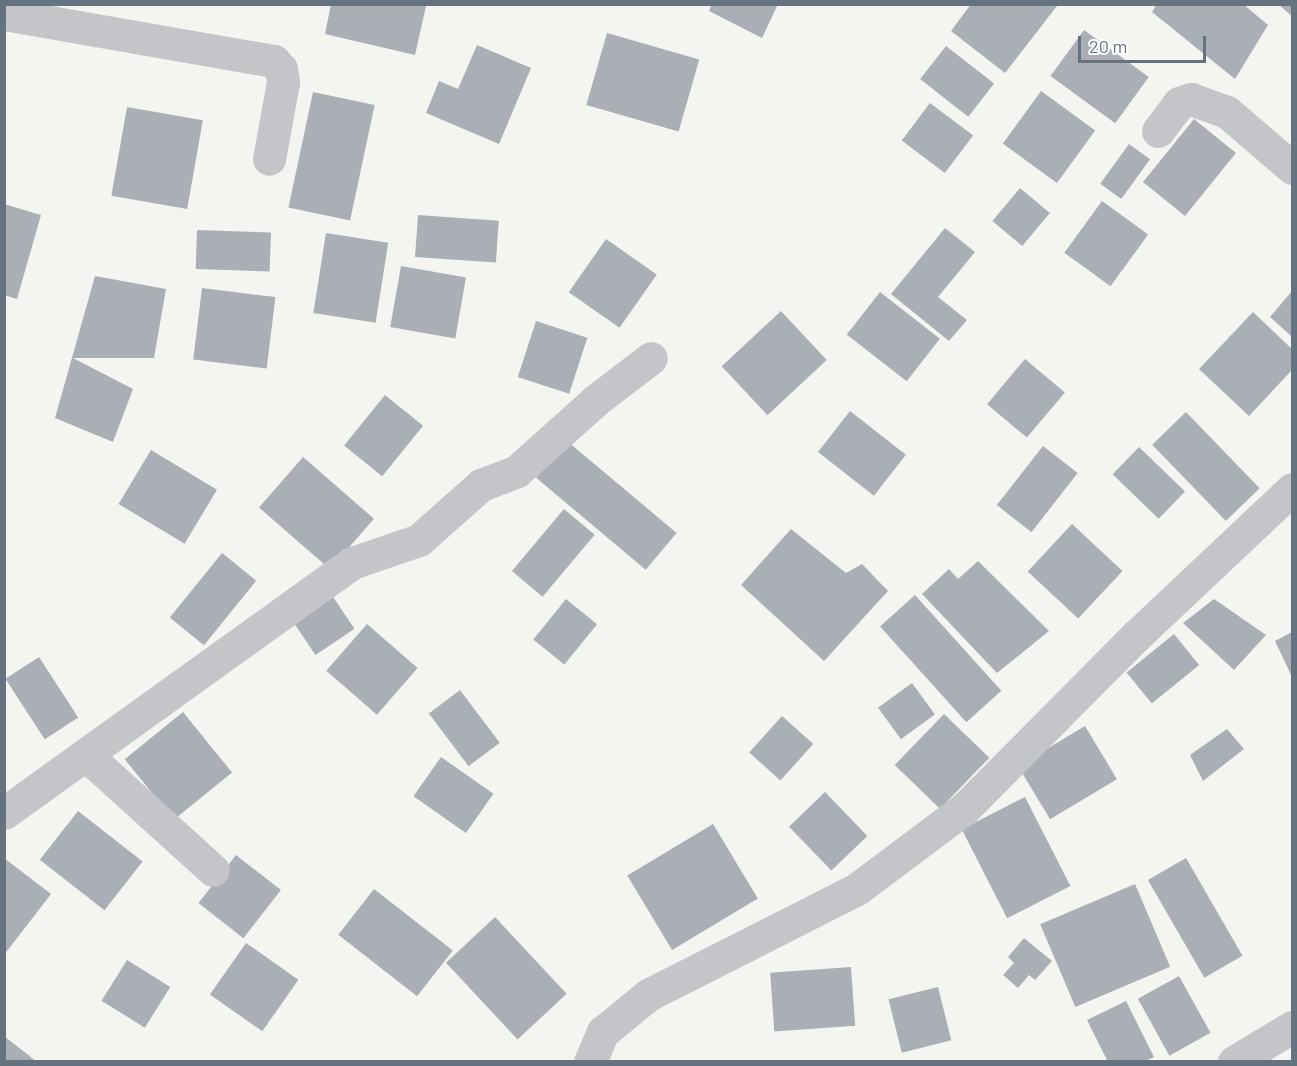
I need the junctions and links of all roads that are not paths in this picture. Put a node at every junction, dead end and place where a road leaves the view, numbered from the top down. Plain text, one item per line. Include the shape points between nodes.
1 (4, 14) edge
2 (1158, 131) dead end
3 (269, 159) dead end
4 (1293, 168) edge
5 (651, 358) dead end
6 (1293, 489) edge
7 (86, 754) junction
8 (4, 813) edge
9 (213, 870) dead end
10 (1293, 1027) edge
11 (590, 1062) edge
12 (1234, 1062) edge

1 - 3 street via 274,61 281,69 283,82
2 - 4 street via 1179,103 1191,99 1227,111
5 - 7 street via 596,400 517,471 481,485 419,540 352,563
6 - 11 street via 1136,636 965,808 857,889 648,995 603,1032
7 - 8 street
7 - 9 street
10 - 12 street

